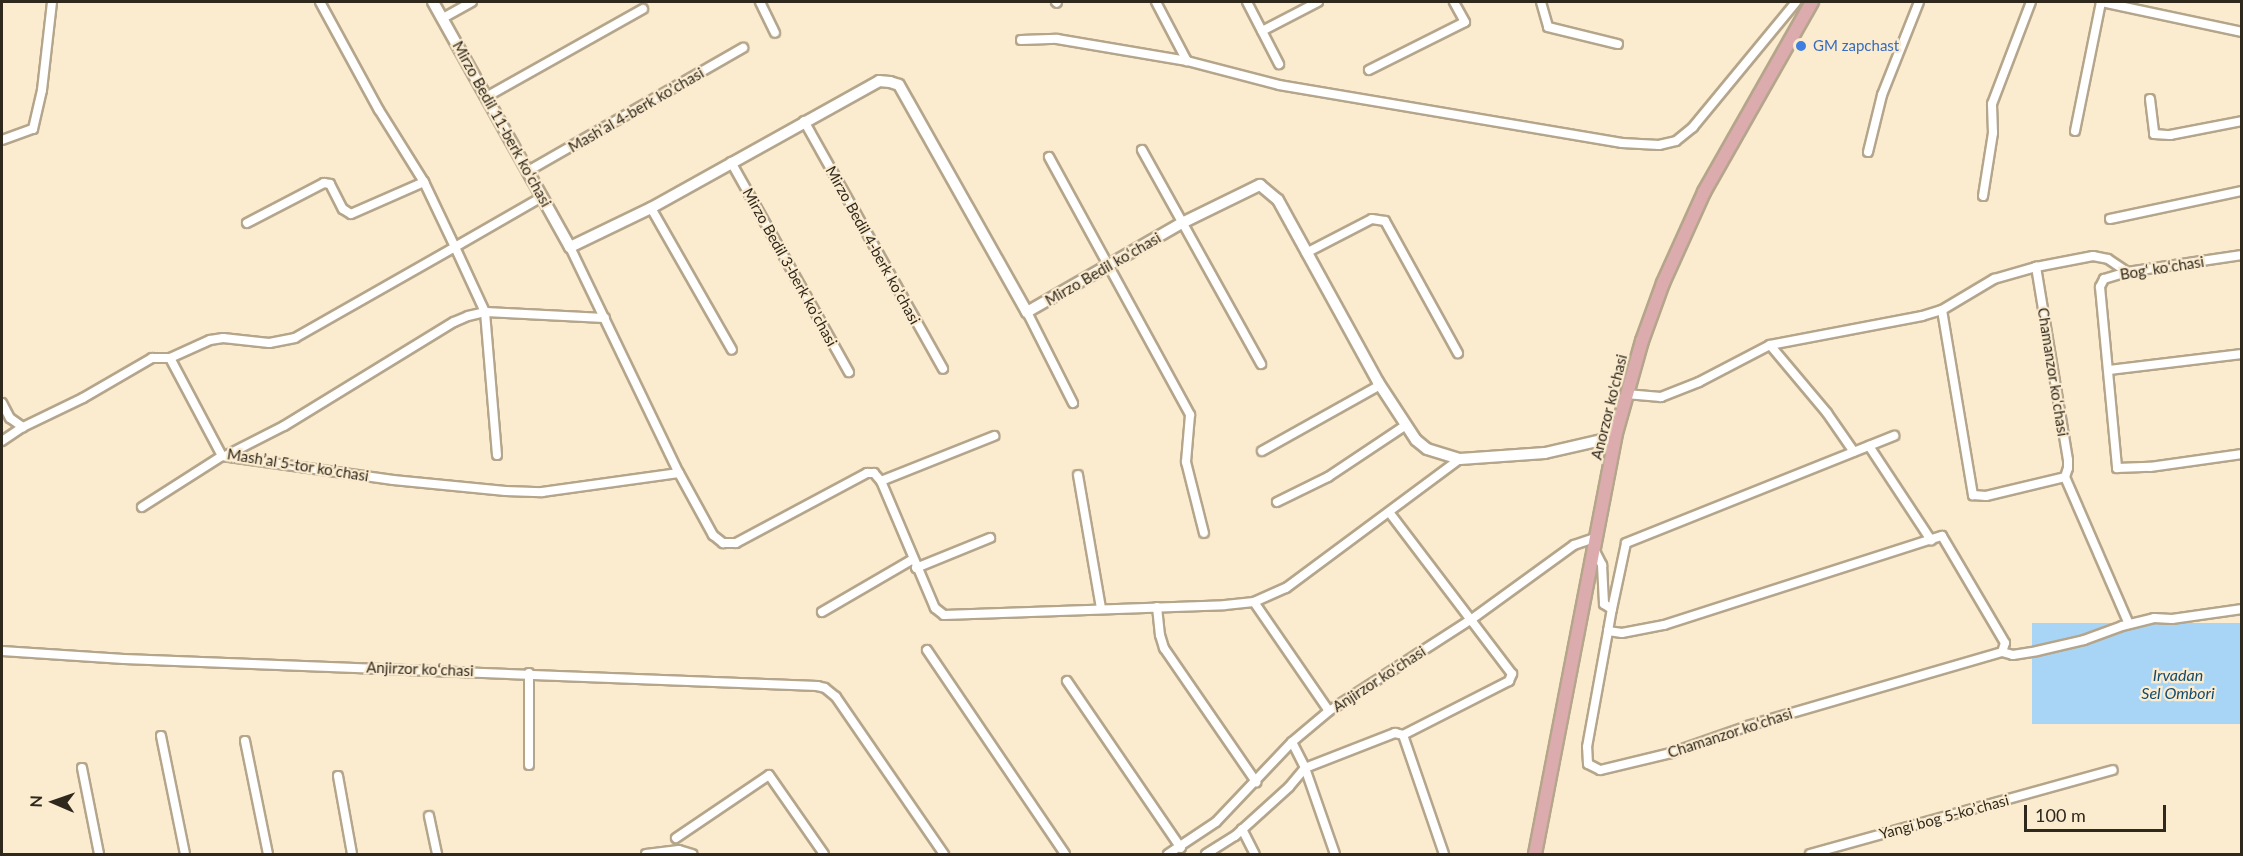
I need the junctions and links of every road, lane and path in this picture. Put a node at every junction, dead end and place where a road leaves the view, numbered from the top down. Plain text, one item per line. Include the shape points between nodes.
1 (52, 2) edge
2 (320, 2) edge
3 (433, 2) edge
4 (472, 2) edge
5 (760, 2) edge
6 (1156, 2) edge
7 (1247, 2) edge
8 (1318, 2) edge
9 (1454, 2) edge
10 (1541, 2) edge
11 (1796, 2) edge
12 (1812, 2) edge
13 (1919, 2) edge
14 (2031, 2) edge
15 (2101, 2) edge
16 (643, 9) dead end
17 (443, 18) junction
18 (1262, 31) junction
19 (2241, 32) edge
20 (775, 33) dead end
21 (1021, 40) dead end
22 (1618, 44) dead end
23 (743, 48) dead end
24 (1186, 61) junction
25 (1279, 64) dead end
26 (1369, 70) dead end
27 (486, 98) junction
28 (2150, 99) dead end
29 (804, 120) junction
30 (2241, 121) edge
31 (2075, 131) dead end
32 (2, 140) edge
33 (1142, 150) dead end
34 (1868, 152) dead end
35 (1049, 157) dead end
36 (731, 162) junction
37 (528, 171) junction
38 (424, 182) junction
39 (2241, 191) edge
40 (1983, 196) dead end
41 (542, 197) junction
42 (651, 208) junction
43 (2110, 219) dead end
44 (247, 223) dead end
45 (1182, 223) junction
46 (454, 247) junction
47 (570, 247) junction
48 (1306, 254) junction
49 (2241, 255) edge
50 (1108, 266) junction
51 (2036, 267) junction
52 (2127, 272) junction
53 (1942, 310) junction
54 (485, 312) junction
55 (1027, 312) junction
56 (605, 318) junction
57 (1770, 345) junction
58 (732, 350) dead end
59 (1458, 353) dead end
60 (2241, 354) edge
61 (170, 358) junction
62 (1261, 363) dead end
63 (943, 369) dead end
64 (2109, 370) junction
65 (849, 372) dead end
66 (1380, 385) junction
67 (1626, 394) junction
68 (2, 404) edge
69 (1073, 404) dead end
70 (1406, 425) junction
71 (23, 427) junction
72 (994, 436) dead end
73 (1894, 436) dead end
74 (1615, 437) junction
75 (2, 441) edge
76 (1869, 446) junction
77 (1262, 451) dead end
78 (1854, 452) junction
79 (2241, 454) edge
80 (496, 455) dead end
81 (224, 456) junction
82 (1460, 459) junction
83 (679, 473) junction
84 (1078, 475) dead end
85 (2065, 477) junction
86 (880, 481) junction
87 (1277, 502) dead end
88 (142, 507) dead end
89 (1390, 513) junction
90 (1204, 533) dead end
91 (1598, 537) junction
92 (990, 538) dead end
93 (1931, 540) junction
94 (1595, 551) junction
95 (915, 564) junction
96 (1254, 602) junction
97 (1157, 607) junction
98 (1101, 608) junction
99 (1612, 609) junction
100 (2241, 609) edge
101 (822, 612) dead end
102 (1472, 619) junction
103 (2129, 624) junction
104 (1608, 631) junction
105 (927, 650) dead end
106 (2, 651) edge
107 (2002, 652) junction
108 (529, 673) junction
109 (1068, 681) dead end
110 (1329, 711) junction
111 (1403, 735) junction
112 (161, 736) dead end
113 (245, 741) dead end
114 (1292, 742) junction
115 (529, 765) dead end
116 (82, 768) dead end
117 (1305, 768) junction
118 (2113, 770) dead end
119 (338, 776) dead end
120 (1256, 782) junction
121 (429, 816) dead end
122 (1242, 829) junction
123 (676, 838) dead end
124 (1181, 848) junction
125 (99, 855) edge
126 (184, 855) edge
127 (268, 855) edge
128 (352, 855) edge
129 (437, 855) edge
130 (646, 855) edge
131 (692, 855) edge
132 (824, 855) edge
133 (944, 855) edge
134 (1065, 855) edge
135 (1168, 855) edge
136 (1206, 855) edge
137 (1255, 855) edge
138 (1335, 855) edge
139 (1444, 855) edge
140 (1535, 855) edge
141 (1810, 855) edge

1 - 32 street via 42,90 33,129
2 - 38 street
3 - 17 street, Mirzo Bedil 11-berk koʻchasi
4 - 17 street
5 - 20 street
6 - 24 street
7 - 18 street
8 - 18 street
9 - 26 street via 1465,22
10 - 22 street via 1548,27
11 - 24 street via 1693,127 1676,141 1659,145 1612,142 1279,85
12 - 67 main road, Anorzor ko'chasi via 1722,157 1687,227 1663,283
13 - 34 street via 1882,94
14 - 40 street via 1992,104 1993,133
15 - 19 street
15 - 31 street
16 - 27 street
17 - 27 street, Mirzo Bedil 11-berk koʻchasi
18 - 25 street
21 - 24 street via 1057,39
23 - 37 street, Mashʼal 4-berk koʼchasi
27 - 37 street, Mirzo Bedil 11-berk koʻchasi
28 - 30 street via 2154,134 2170,135
29 - 36 street, Mirzo Bedil koʻchasi
29 - 55 street, Mirzo Bedil koʻchasi via 879,81 899,85
29 - 63 street, Mirzo Bedil 4-berk koʼchasi
33 - 45 street
35 - 50 street
36 - 42 street, Mirzo Bedil koʻchasi
36 - 65 street, Mirzo Bedil 3-berk koʼchasi
37 - 41 street, Mirzo Bedil 11-berk koʻchasi
38 - 44 street via 351,214 343,209 330,184 324,183
38 - 46 street
39 - 43 street
41 - 46 street
41 - 47 street, Mirzo Bedil 11-berk koʻchasi
42 - 47 street, Mirzo Bedil koʻchasi
42 - 58 street
45 - 48 street, Mirzo Bedil koʻchasi via 1260,186 1278,200
45 - 50 street, Mirzo Bedil koʻchasi
45 - 62 street
46 - 54 street
46 - 61 street via 295,338 269,343 210,340
47 - 56 street
48 - 59 street via 1371,219 1384,221
48 - 66 street, Mirzo Bedil koʻchasi
49 - 52 street, Bogʻ koʻchasi
50 - 55 street, Mirzo Bedil koʻchasi
50 - 90 street via 1190,415 1186,462
51 - 52 street via 2093,256 2108,259
51 - 53 street via 1994,279
51 - 85 street, Chamanzor koʻchasi via 2068,460
52 - 64 street, Bogʻ koʻchasi via 2101,282
53 - 57 street
53 - 85 street via 1973,495 1986,496
54 - 56 street
54 - 80 street
54 - 81 street via 454,322 284,426
55 - 69 street
56 - 83 street
57 - 67 street via 1661,397
57 - 78 street via 1815,397
60 - 64 street
61 - 71 street via 152,358
61 - 81 street, Mashʼal 5-tor koʼchasi
64 - 79 street, Bogʻ koʻchasi via 2117,468
66 - 70 street, Mirzo Bedil koʻchasi
66 - 77 street
67 - 74 main road, Anorzor ko'chasi
68 - 71 street via 10,418
70 - 82 street, Mirzo Bedil koʻchasi via 1427,449
70 - 87 street via 1328,477
71 - 75 street
72 - 86 street
73 - 76 street, Chamanzor koʻchasi
74 - 82 street, Mirzo Bedil koʻchasi via 1545,453
74 - 91 main road, Anorzor ko'chasi
76 - 78 street, Chamanzor koʻchasi
76 - 93 street
78 - 99 street, Chamanzor koʻchasi via 1633,538 1624,549
81 - 83 street, Mashʼal 5-tor koʼchasi via 505,491 542,492
81 - 88 street
82 - 89 street
83 - 86 street via 713,535 723,543 736,543 867,473 874,473
84 - 98 street
85 - 103 street, Chamanzor koʻchasi
86 - 95 street
89 - 96 street via 1286,588
89 - 102 street
91 - 94 main road, Anorzor ko'chasi
91 - 102 street, Anjirzor koʻchasi via 1574,545
92 - 95 street
93 - 104 street via 1664,625 1622,633
93 - 107 street via 1942,536 2005,643
94 - 99 street via 1602,565 1604,604
94 - 140 main road, Anorzor ko'chasi
95 - 98 street via 935,608 944,615
95 - 101 street
96 - 97 street
96 - 110 street
97 - 98 street
97 - 120 street via 1164,648
99 - 104 street, Chamanzor koʻchasi
100 - 103 street, Chamanzor koʻchasi
102 - 110 street, Anjirzor koʻchasi
102 - 111 street via 1512,674 1509,681
103 - 107 street, Chamanzor koʻchasi via 2049,648 2013,655
104 - 107 street, Chamanzor koʻchasi via 1586,758 1588,764 1600,770 1671,753 1748,726
105 - 134 street
106 - 108 street, Anjirzor koʻchasi
108 - 115 street
108 - 133 street, Anjirzor koʻchasi via 825,688 836,697
109 - 124 street
110 - 114 street, Anjirzor koʻchasi
111 - 117 street via 1395,733
111 - 139 street
112 - 126 street
113 - 127 street
114 - 117 street
114 - 120 street, Anjirzor koʻchasi
116 - 125 street
117 - 122 street
117 - 138 street
118 - 141 street, Yangi bog 5-koʼchasi
119 - 128 street
120 - 124 street, Anjirzor koʻchasi via 1216,822
121 - 129 street
122 - 136 street
122 - 137 street
123 - 132 street via 769,775
124 - 135 street, Anjirzor koʻchasi
130 - 131 street via 679,850

